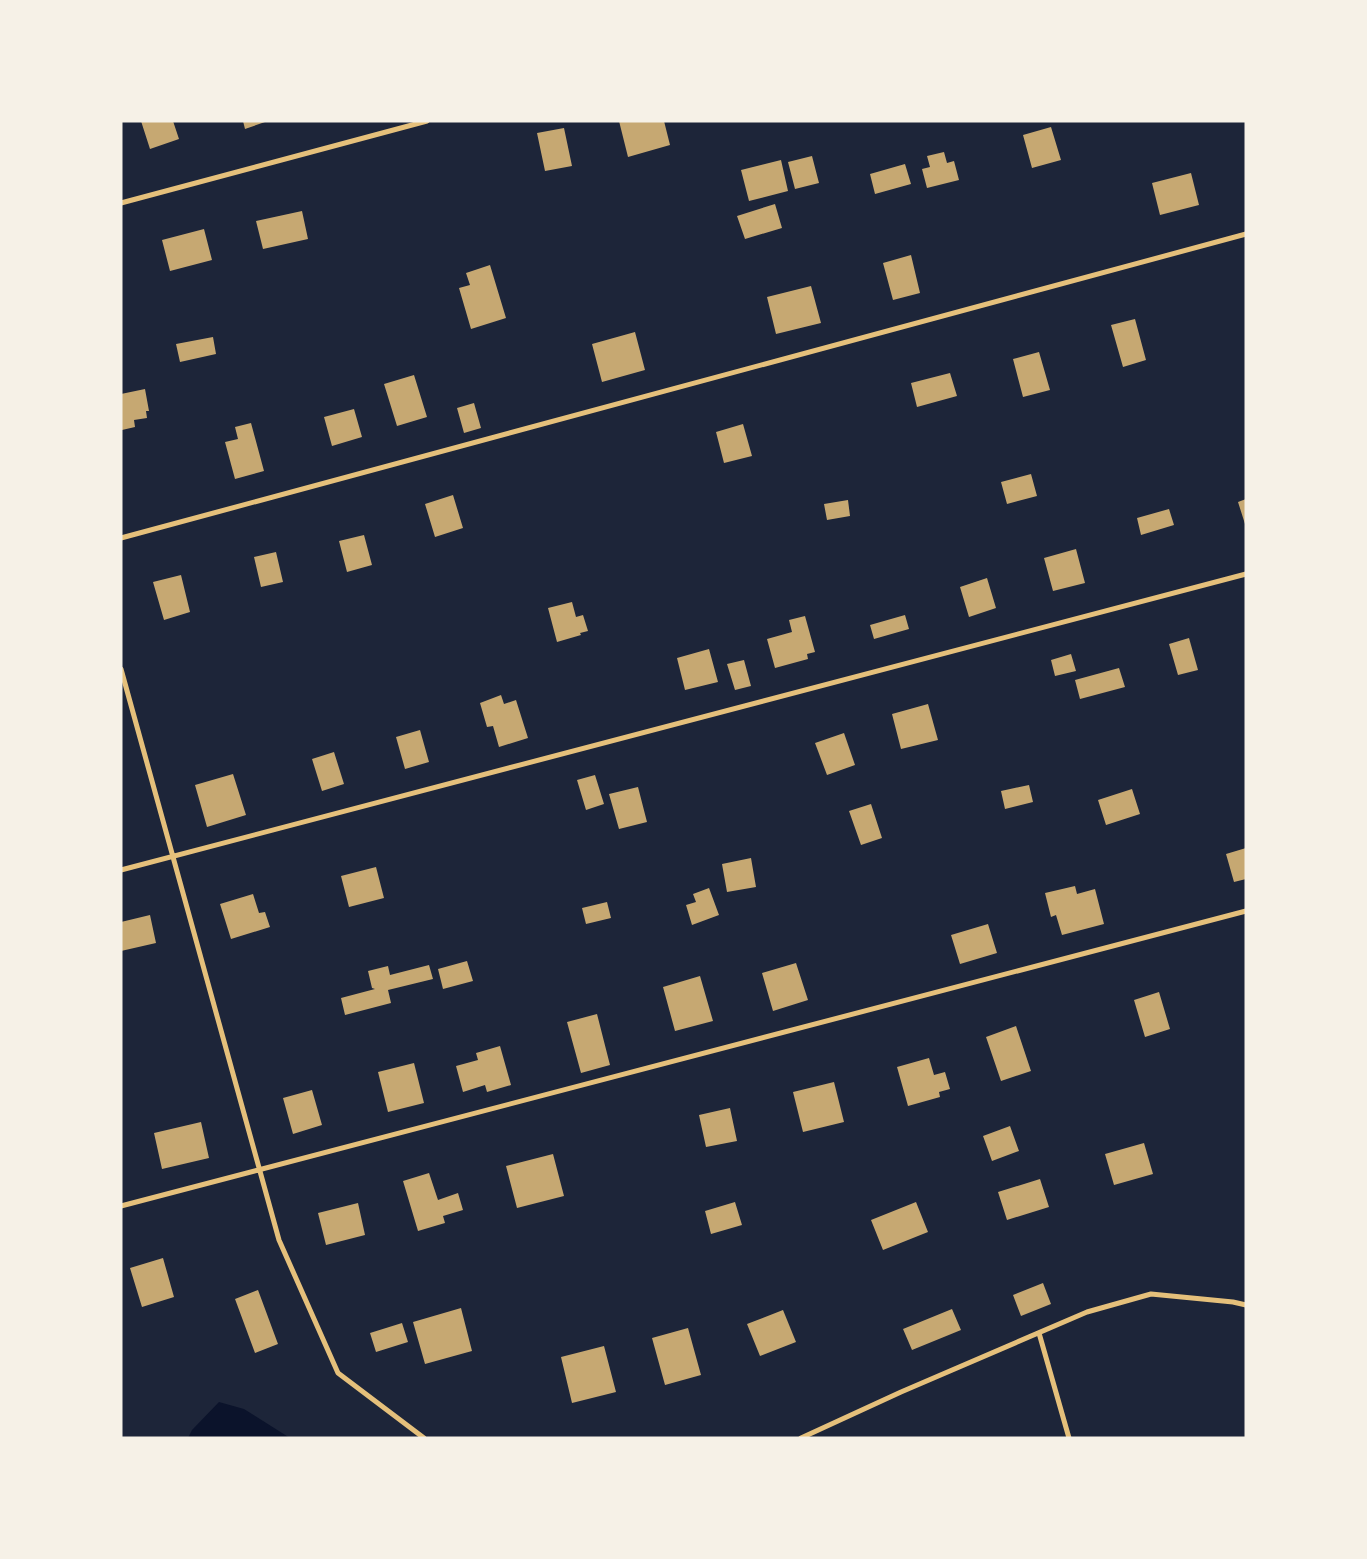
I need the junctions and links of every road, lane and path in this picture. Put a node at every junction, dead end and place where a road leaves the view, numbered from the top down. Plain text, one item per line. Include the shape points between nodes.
1 (427, 121) edge
2 (121, 203) edge
3 (1246, 234) edge
4 (121, 538) edge
5 (1246, 574) edge
6 (121, 669) edge
7 (173, 856) junction
8 (121, 870) edge
9 (1246, 911) edge
10 (260, 1170) junction
11 (121, 1206) edge
12 (1246, 1305) edge
13 (1039, 1333) junction
14 (424, 1438) edge
15 (801, 1438) edge
16 (1069, 1438) edge

1 - 2 street
3 - 4 street
5 - 7 street
6 - 7 street
7 - 8 street
7 - 10 street
9 - 10 street
10 - 11 street
10 - 14 street via 279,1240 338,1373
12 - 13 street via 1151,1294 1087,1312
13 - 15 street
13 - 16 street

